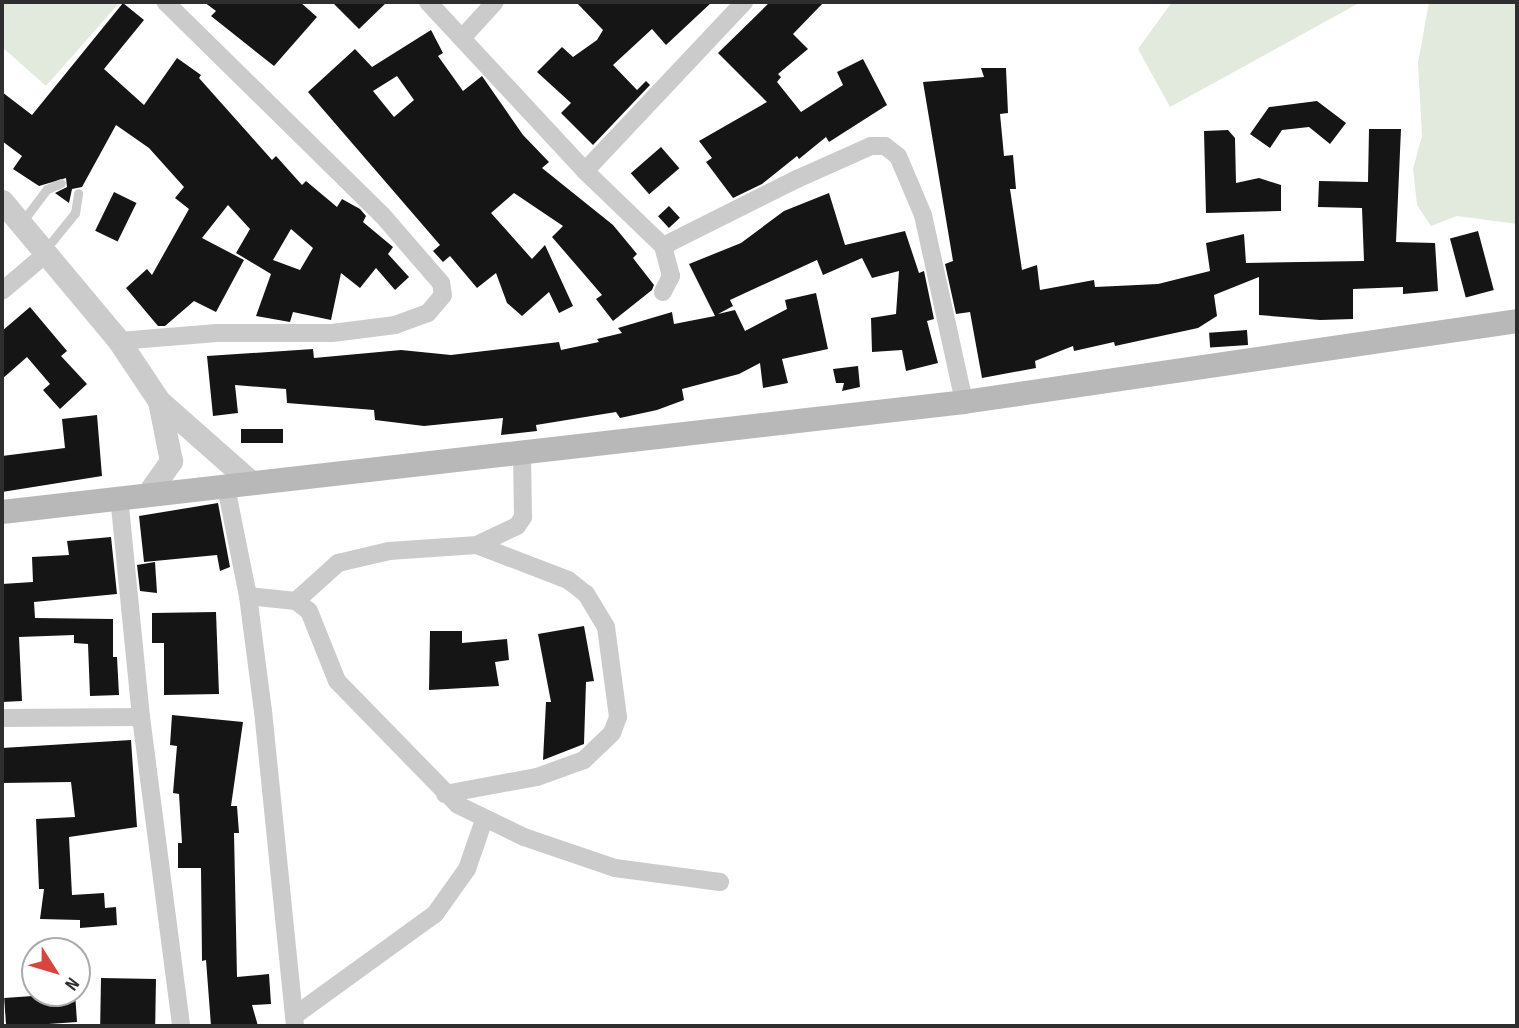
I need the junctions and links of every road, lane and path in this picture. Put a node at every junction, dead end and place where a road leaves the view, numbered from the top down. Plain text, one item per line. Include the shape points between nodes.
1 (165, 2) edge
2 (428, 2) edge
3 (495, 2) edge
4 (744, 2) edge
5 (463, 37) junction
6 (585, 171) junction
7 (61, 183) dead end
8 (78, 193) dead end
9 (2, 201) edge
10 (21, 223) junction
11 (663, 246) junction
12 (45, 252) junction
13 (2, 291) edge
14 (663, 292) dead end
15 (1517, 321) edge
16 (119, 341) junction
17 (159, 401) junction
18 (964, 402) junction
19 (522, 453) junction
20 (252, 483) junction
21 (226, 487) junction
22 (147, 495) junction
23 (119, 498) junction
24 (2, 512) edge
25 (477, 545) junction
26 (248, 596) junction
27 (296, 601) junction
28 (141, 717) junction
29 (2, 718) edge
30 (445, 794) junction
31 (484, 820) junction
32 (720, 883) dead end
33 (294, 1021) edge
34 (181, 1026) edge

1 - 16 street via 382,215 441,283 443,295 428,313 394,325
2 - 5 street
3 - 5 street
4 - 6 street
5 - 6 street
6 - 11 street
7 - 10 lane via 47,189
8 - 12 lane via 75,213
9 - 10 street
10 - 12 street
11 - 14 street via 671,276
11 - 18 street via 797,178 871,146 885,146 898,156 923,215
12 - 13 street
12 - 16 street
15 - 18 main road
16 - 17 street
17 - 20 street
17 - 22 street via 171,461
18 - 19 main road
19 - 20 main road
19 - 25 street via 523,517 517,526
20 - 21 main road
21 - 22 main road
21 - 26 street
22 - 23 main road
23 - 24 main road
23 - 28 street
25 - 27 street via 362,554 325,571
25 - 30 street via 550,572 586,594 606,627 618,717 612,733 584,760 537,777
26 - 27 street
26 - 33 street
27 - 30 street via 318,625 327,663 337,681
28 - 29 street
28 - 34 street
30 - 31 street
31 - 32 street via 615,868
31 - 33 street via 467,869 435,914

